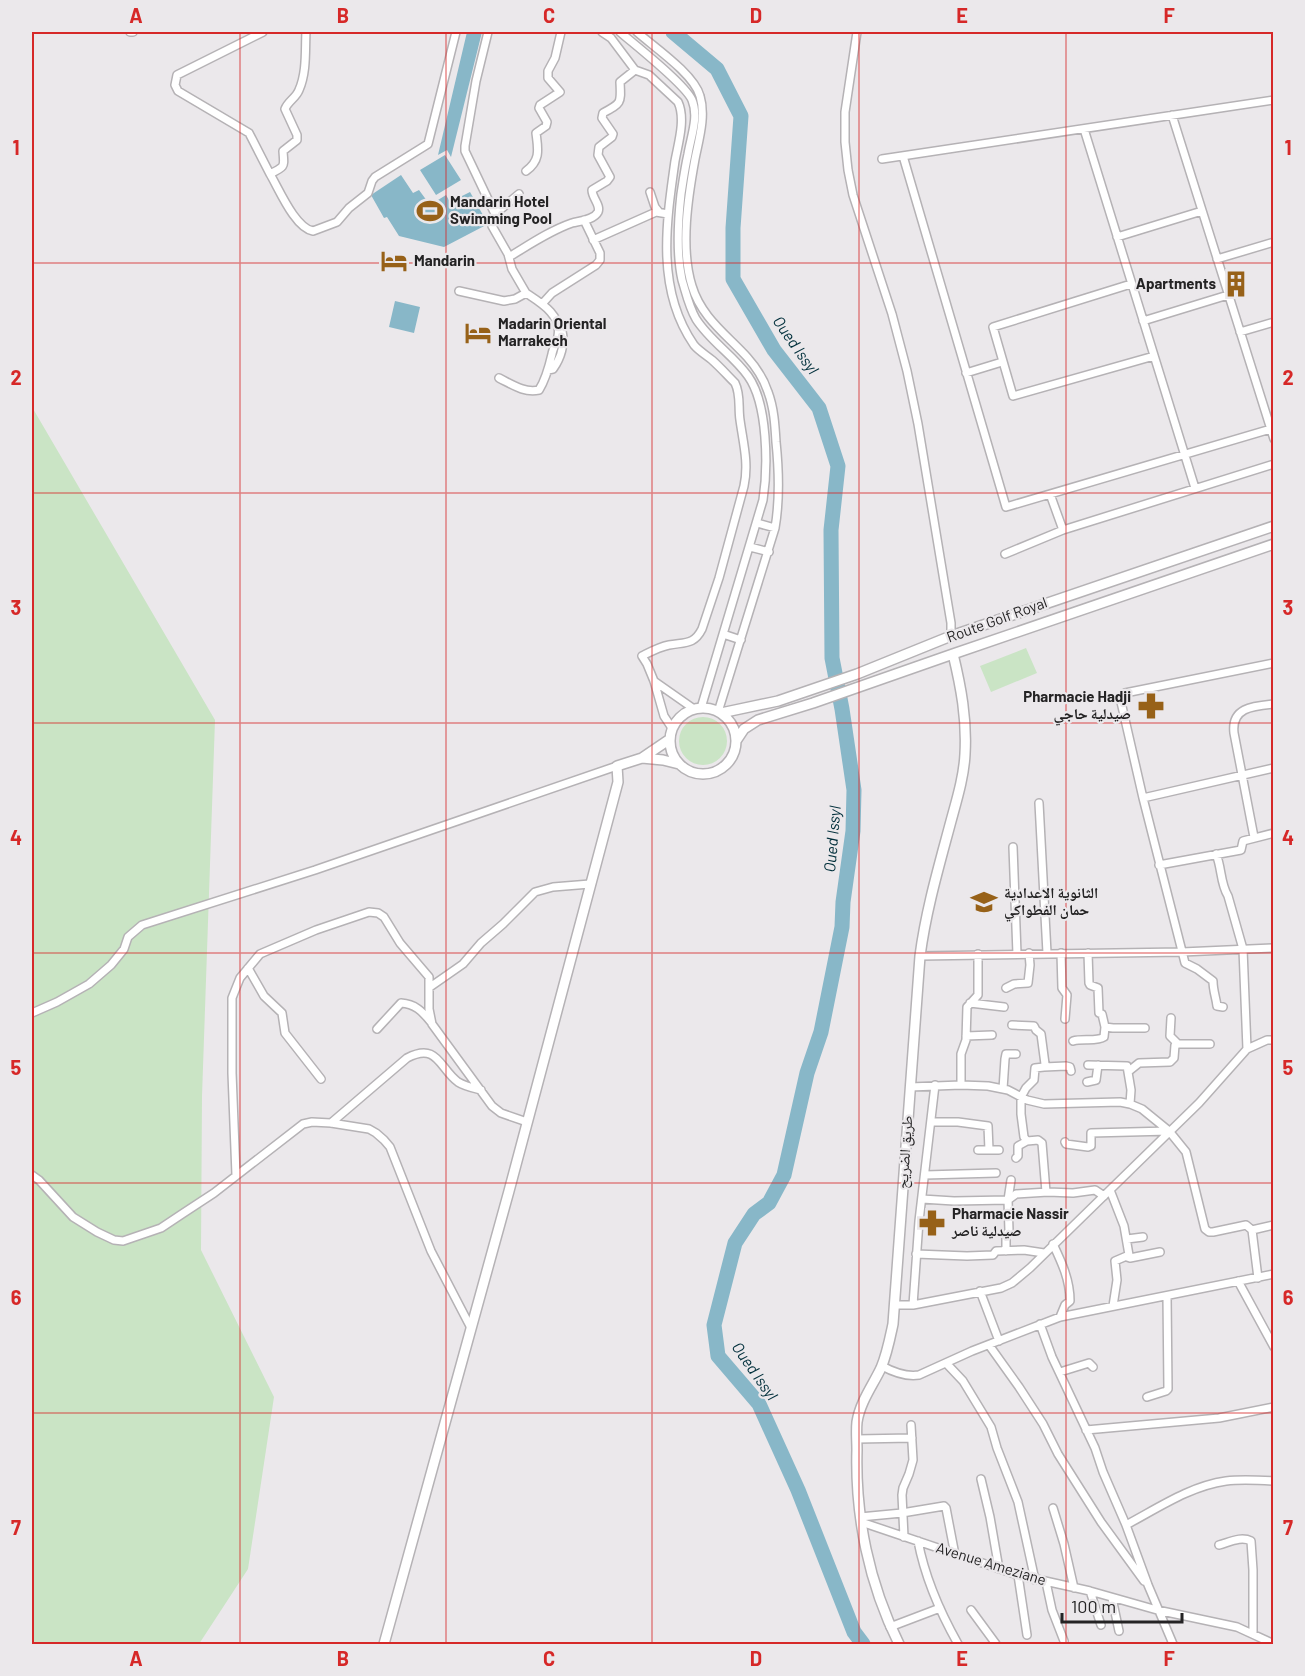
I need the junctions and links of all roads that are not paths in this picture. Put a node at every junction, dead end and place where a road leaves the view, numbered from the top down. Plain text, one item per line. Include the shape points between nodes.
1 (263, 32) edge
2 (306, 32) edge
3 (456, 32) edge
4 (488, 32) edge
5 (561, 32) edge
6 (602, 32) edge
7 (620, 32) edge
8 (637, 32) edge
9 (857, 32) edge
10 (634, 70) junction
11 (1274, 100) edge
12 (1172, 115) junction
13 (1084, 129) junction
14 (903, 156) junction
15 (882, 159) dead end
16 (526, 171) dead end
17 (270, 174) junction
18 (650, 192) dead end
19 (519, 194) dead end
20 (1202, 211) junction
21 (659, 212) junction
22 (495, 214) junction
23 (668, 214) junction
24 (584, 220) junction
25 (1117, 237) junction
26 (593, 240) junction
27 (1274, 242) edge
28 (509, 257) junction
29 (1217, 259) junction
30 (1131, 284) junction
31 (459, 291) dead end
32 (526, 293) junction
33 (1228, 295) junction
34 (542, 304) junction
35 (1143, 321) junction
36 (1274, 322) edge
37 (1240, 332) junction
38 (1154, 357) junction
39 (1002, 362) junction
40 (966, 373) junction
41 (499, 378) dead end
42 (1272, 429) edge
43 (1274, 439) edge
44 (1184, 455) junction
45 (1274, 464) edge
46 (1195, 488) junction
47 (1050, 494) junction
48 (757, 523) junction
49 (1274, 526) edge
50 (776, 528) junction
51 (1063, 530) junction
52 (1274, 544) edge
53 (750, 547) junction
54 (769, 552) junction
55 (1005, 554) dead end
56 (723, 634) junction
57 (951, 636) junction
58 (741, 640) junction
59 (953, 654) junction
60 (1274, 663) edge
61 (654, 681) junction
62 (1274, 704) edge
63 (697, 709) junction
64 (719, 713) junction
65 (672, 728) junction
66 (670, 739) junction
67 (736, 741) junction
68 (642, 758) junction
69 (679, 764) junction
70 (618, 766) junction
71 (1274, 768) edge
72 (1243, 776) junction
73 (1143, 798) junction
74 (1039, 802) dead end
75 (1274, 833) edge
76 (1254, 837) junction
77 (1013, 847) dead end
78 (1216, 854) junction
79 (1160, 865) junction
80 (590, 884) junction
81 (1274, 948) edge
82 (1243, 950) junction
83 (1182, 951) junction
84 (1029, 953) junction
85 (1047, 953) junction
86 (1061, 953) junction
87 (1088, 953) junction
88 (978, 954) junction
89 (1017, 954) junction
90 (920, 956) junction
91 (248, 968) junction
92 (430, 987) junction
93 (1006, 988) dead end
94 (970, 1003) junction
95 (1004, 1007) dead end
96 (1223, 1007) dead end
97 (32, 1014) edge
98 (1170, 1018) dead end
99 (1065, 1019) dead end
100 (432, 1023) junction
101 (1012, 1025) dead end
102 (1104, 1027) junction
103 (1145, 1028) dead end
104 (377, 1029) dead end
105 (992, 1035) dead end
106 (966, 1036) junction
107 (1274, 1040) edge
108 (1073, 1041) dead end
109 (1178, 1044) junction
110 (1210, 1044) dead end
111 (1247, 1049) junction
112 (1016, 1054) dead end
113 (1088, 1065) dead end
114 (1098, 1065) junction
115 (1044, 1067) junction
116 (1071, 1071) dead end
117 (1129, 1071) junction
118 (321, 1079) dead end
119 (1087, 1082) dead end
120 (936, 1085) junction
121 (961, 1085) junction
122 (910, 1087) junction
123 (1003, 1089) junction
124 (481, 1090) junction
125 (1021, 1096) junction
126 (1130, 1104) junction
127 (527, 1122) junction
128 (931, 1122) junction
129 (331, 1123) junction
130 (1169, 1131) junction
131 (1027, 1140) junction
132 (1065, 1142) dead end
133 (978, 1150) dead end
134 (989, 1150) junction
135 (999, 1150) dead end
136 (1016, 1158) dead end
137 (996, 1173) dead end
138 (32, 1175) edge
139 (236, 1175) junction
140 (925, 1175) junction
141 (1011, 1180) dead end
142 (1046, 1192) junction
143 (1107, 1193) junction
144 (922, 1198) junction
145 (1008, 1200) junction
146 (1274, 1226) edge
147 (1252, 1230) junction
148 (1143, 1237) dead end
149 (1127, 1239) junction
150 (1053, 1244) junction
151 (1006, 1251) junction
152 (1160, 1252) dead end
153 (1044, 1253) junction
154 (916, 1254) junction
155 (1127, 1257) junction
156 (1274, 1274) edge
157 (1258, 1278) junction
158 (1238, 1281) junction
159 (980, 1291) junction
160 (1167, 1296) junction
161 (895, 1305) junction
162 (913, 1305) junction
163 (1113, 1306) junction
164 (1060, 1317) junction
165 (1040, 1324) junction
166 (471, 1328) junction
167 (999, 1341) junction
168 (989, 1345) junction
169 (1274, 1347) edge
170 (946, 1363) junction
171 (882, 1366) junction
172 (1094, 1367) dead end
173 (1060, 1372) junction
174 (1147, 1397) dead end
175 (1274, 1407) edge
176 (911, 1425) dead end
177 (1086, 1430) junction
178 (912, 1438) junction
179 (857, 1439) junction
180 (981, 1479) dead end
181 (1274, 1481) edge
182 (1053, 1508) dead end
183 (902, 1513) junction
184 (860, 1520) junction
185 (1126, 1525) junction
186 (904, 1536) junction
187 (918, 1541) junction
188 (1219, 1545) dead end
189 (955, 1555) junction
190 (999, 1569) junction
191 (1018, 1575) junction
192 (1035, 1580) junction
193 (1046, 1582) junction
194 (1148, 1585) junction
195 (1074, 1588) junction
196 (1090, 1591) junction
197 (1112, 1598) junction
198 (940, 1608) junction
199 (971, 1610) dead end
200 (1157, 1610) junction
201 (1101, 1625) dead end
202 (890, 1627) junction
203 (1119, 1631) dead end
204 (1253, 1634) junction
205 (1027, 1635) dead end
206 (1064, 1641) dead end
207 (384, 1644) edge
208 (899, 1644) edge
209 (958, 1644) edge
210 (996, 1644) edge
211 (1173, 1644) edge
212 (1274, 1644) edge

1 - 17 street via 177,75 175,85 178,91 249,133
2 - 17 street via 302,83 285,109 297,140 283,151 283,166
3 - 17 street via 428,144 375,177 368,193 337,222 313,231 303,227
4 - 22 street via 465,150
5 - 16 street via 548,71 548,78 560,92 540,105 547,122 536,133 538,156
6 - 10 street via 611,38
7 - 48 street via 686,90 693,103 694,125 681,196 681,272 696,319 749,376 758,397 766,471
8 - 50 street via 682,70 700,94 701,124 687,226 688,268 702,308 748,358 768,392 778,475
9 - 57 street via 845,112 848,170 909,381
10 - 23 street via 649,75 680,108
10 - 24 street via 620,82 619,105 603,113 602,118 613,134 599,147 598,155 610,177 592,190 598,212
11 - 12 street
12 - 13 street
12 - 20 street
13 - 14 street
13 - 25 street
14 - 15 street
14 - 40 street
18 - 21 street
19 - 22 street
20 - 25 street
20 - 29 street
21 - 23 street
21 - 26 street
22 - 28 street via 492,226
23 - 61 street via 666,265 675,309 696,347 737,387 746,475 702,629 692,641 642,656
24 - 26 street
24 - 28 street via 540,238
25 - 30 street
26 - 34 street via 600,260
27 - 29 street
28 - 32 street
29 - 33 street
30 - 35 street
30 - 39 street via 993,327
31 - 32 street via 504,301
32 - 34 street
33 - 35 street
33 - 37 street
34 - 41 street via 559,328 539,390 522,390
35 - 38 street
36 - 37 street
37 - 42 street
38 - 39 street via 1013,396
38 - 44 street
39 - 40 street
40 - 47 street via 1006,507
42 - 43 street
42 - 44 street
44 - 46 street
44 - 47 street
45 - 46 street
46 - 51 street
47 - 51 street
48 - 50 street
48 - 53 street
49 - 57 street, Route Golf Royal
50 - 54 street
51 - 55 street
52 - 59 street, Route Golf Royal
53 - 54 street
53 - 56 street
54 - 58 street
56 - 58 street
56 - 63 street
57 - 64 street, Route Golf Royal via 766,705
58 - 64 street
59 - 67 street, Route Golf Royal via 752,723
59 - 90 street, طريق الضريح via 962,688 965,756
60 - 73 street via 1125,693 1121,702
61 - 63 street
61 - 65 street via 664,716
62 - 72 street via 1252,706 1240,712 1235,721
63 - 64 street
63 - 65 street via 681,716
64 - 67 street via 732,725
65 - 66 street
66 - 68 street
66 - 69 street via 670,748
67 - 69 street via 730,759 715,771 696,773
68 - 69 street
68 - 70 street
70 - 80 street via 618,782
70 - 97 street via 142,926 128,937 111,965 89,984
71 - 72 street
72 - 73 street
72 - 76 street
73 - 79 street
74 - 85 street
75 - 76 street
76 - 78 street via 1243,841 1241,850
77 - 89 street
78 - 79 street
78 - 82 street
79 - 83 street
80 - 92 street via 535,892 463,964
80 - 127 street
81 - 82 street
82 - 83 street
82 - 111 street
83 - 87 street
83 - 96 street via 1185,963 1213,981 1217,1006
84 - 85 street
84 - 89 street
84 - 93 street via 1028,983
85 - 86 street
86 - 87 street
86 - 99 street via 1062,988 1067,995
87 - 102 street via 1089,982 1098,988
88 - 89 street
88 - 90 street
88 - 94 street via 978,995
90 - 122 street, طريق الضريح
91 - 92 street via 260,954 369,912 384,917 429,977
91 - 118 street via 264,996 282,1013 285,1033
91 - 139 street via 232,998
92 - 100 street
94 - 95 street
94 - 106 street via 966,1011
98 - 109 street via 1170,1036
100 - 104 street via 421,1010 401,1003
100 - 124 street
101 - 115 street via 1034,1026 1041,1033
102 - 103 street
102 - 108 street via 1101,1040
105 - 106 street
106 - 121 street via 961,1054
107 - 111 street
109 - 110 street
109 - 117 street via 1170,1062 1139,1063
111 - 130 street
112 - 123 street via 1006,1054
113 - 114 street
114 - 117 street via 1127,1066
114 - 119 street via 1096,1080
115 - 116 street via 1066,1066
115 - 125 street via 1035,1068 1034,1080
117 - 126 street
120 - 121 street
120 - 122 street
120 - 128 street
121 - 123 street
122 - 161 street, طريق الضريح
123 - 125 street
124 - 127 street via 497,1111
124 - 129 street via 459,1083 437,1058 422,1053 407,1058
125 - 126 street via 1044,1104
125 - 131 street
126 - 130 street
127 - 166 street
128 - 134 street via 988,1126
128 - 140 street
129 - 139 street via 303,1124
129 - 166 street via 369,1129 390,1146 431,1251
130 - 132 street via 1091,1133 1088,1147
130 - 143 street
130 - 147 street via 1189,1158 1205,1229 1213,1232 1246,1225
131 - 136 street via 1018,1146
131 - 142 street via 1042,1143
133 - 134 street
134 - 135 street
137 - 140 street
138 - 139 street via 73,1217 97,1232 123,1241 161,1228
140 - 144 street
141 - 145 street
142 - 143 street
142 - 145 street via 1017,1194
143 - 149 street
143 - 150 street
144 - 145 street
144 - 154 street
145 - 151 street
146 - 147 street
147 - 157 street
148 - 149 street
149 - 155 street
150 - 153 street
150 - 164 street via 1068,1278 1070,1294
151 - 153 street
151 - 154 street via 967,1256
152 - 155 street
153 - 159 street via 1012,1283
154 - 162 street
155 - 163 street via 1114,1262 1117,1280
156 - 157 street
157 - 158 street
158 - 160 street
158 - 169 street
159 - 162 street
159 - 167 street
160 - 163 street
160 - 174 street via 1168,1389
161 - 162 street
161 - 171 street, طريق الضريح
163 - 164 street
164 - 165 street
165 - 167 street
165 - 173 street
166 - 207 street
167 - 168 street
168 - 170 street
168 - 194 street via 1035,1411 1101,1522
170 - 171 street via 914,1376
170 - 192 street via 963,1381 991,1427 1018,1502
171 - 179 street, طريق الضريح via 860,1411
172 - 173 street via 1089,1363
173 - 177 street
175 - 177 street via 1219,1418
176 - 178 street
177 - 185 street
178 - 179 street
178 - 183 street via 913,1460 903,1488
179 - 184 street, طريق الضريح
180 - 190 street
181 - 185 street via 1227,1481 1203,1486
182 - 195 street
183 - 184 street
183 - 186 street
183 - 189 street via 944,1506
184 - 186 street, Avenue Ameziane
184 - 202 street, طريق الضريح via 871,1572
185 - 194 street
186 - 187 street, Avenue Ameziane
187 - 189 street, Avenue Ameziane
187 - 198 street via 929,1585
188 - 204 street via 1241,1539 1251,1541
189 - 190 street, Avenue Ameziane
190 - 191 street, Avenue Ameziane
191 - 192 street, Avenue Ameziane
191 - 205 street
192 - 193 street, Avenue Ameziane
193 - 195 street, Avenue Ameziane
193 - 206 street
194 - 200 street
195 - 196 street, Avenue Ameziane
196 - 197 street, Avenue Ameziane
196 - 201 street
197 - 200 street, Avenue Ameziane
197 - 203 street
198 - 202 street
198 - 209 street
199 - 210 street
200 - 204 street, Avenue Ameziane
200 - 211 street
202 - 208 street, طريق الضريح
204 - 212 street, Avenue Ameziane

